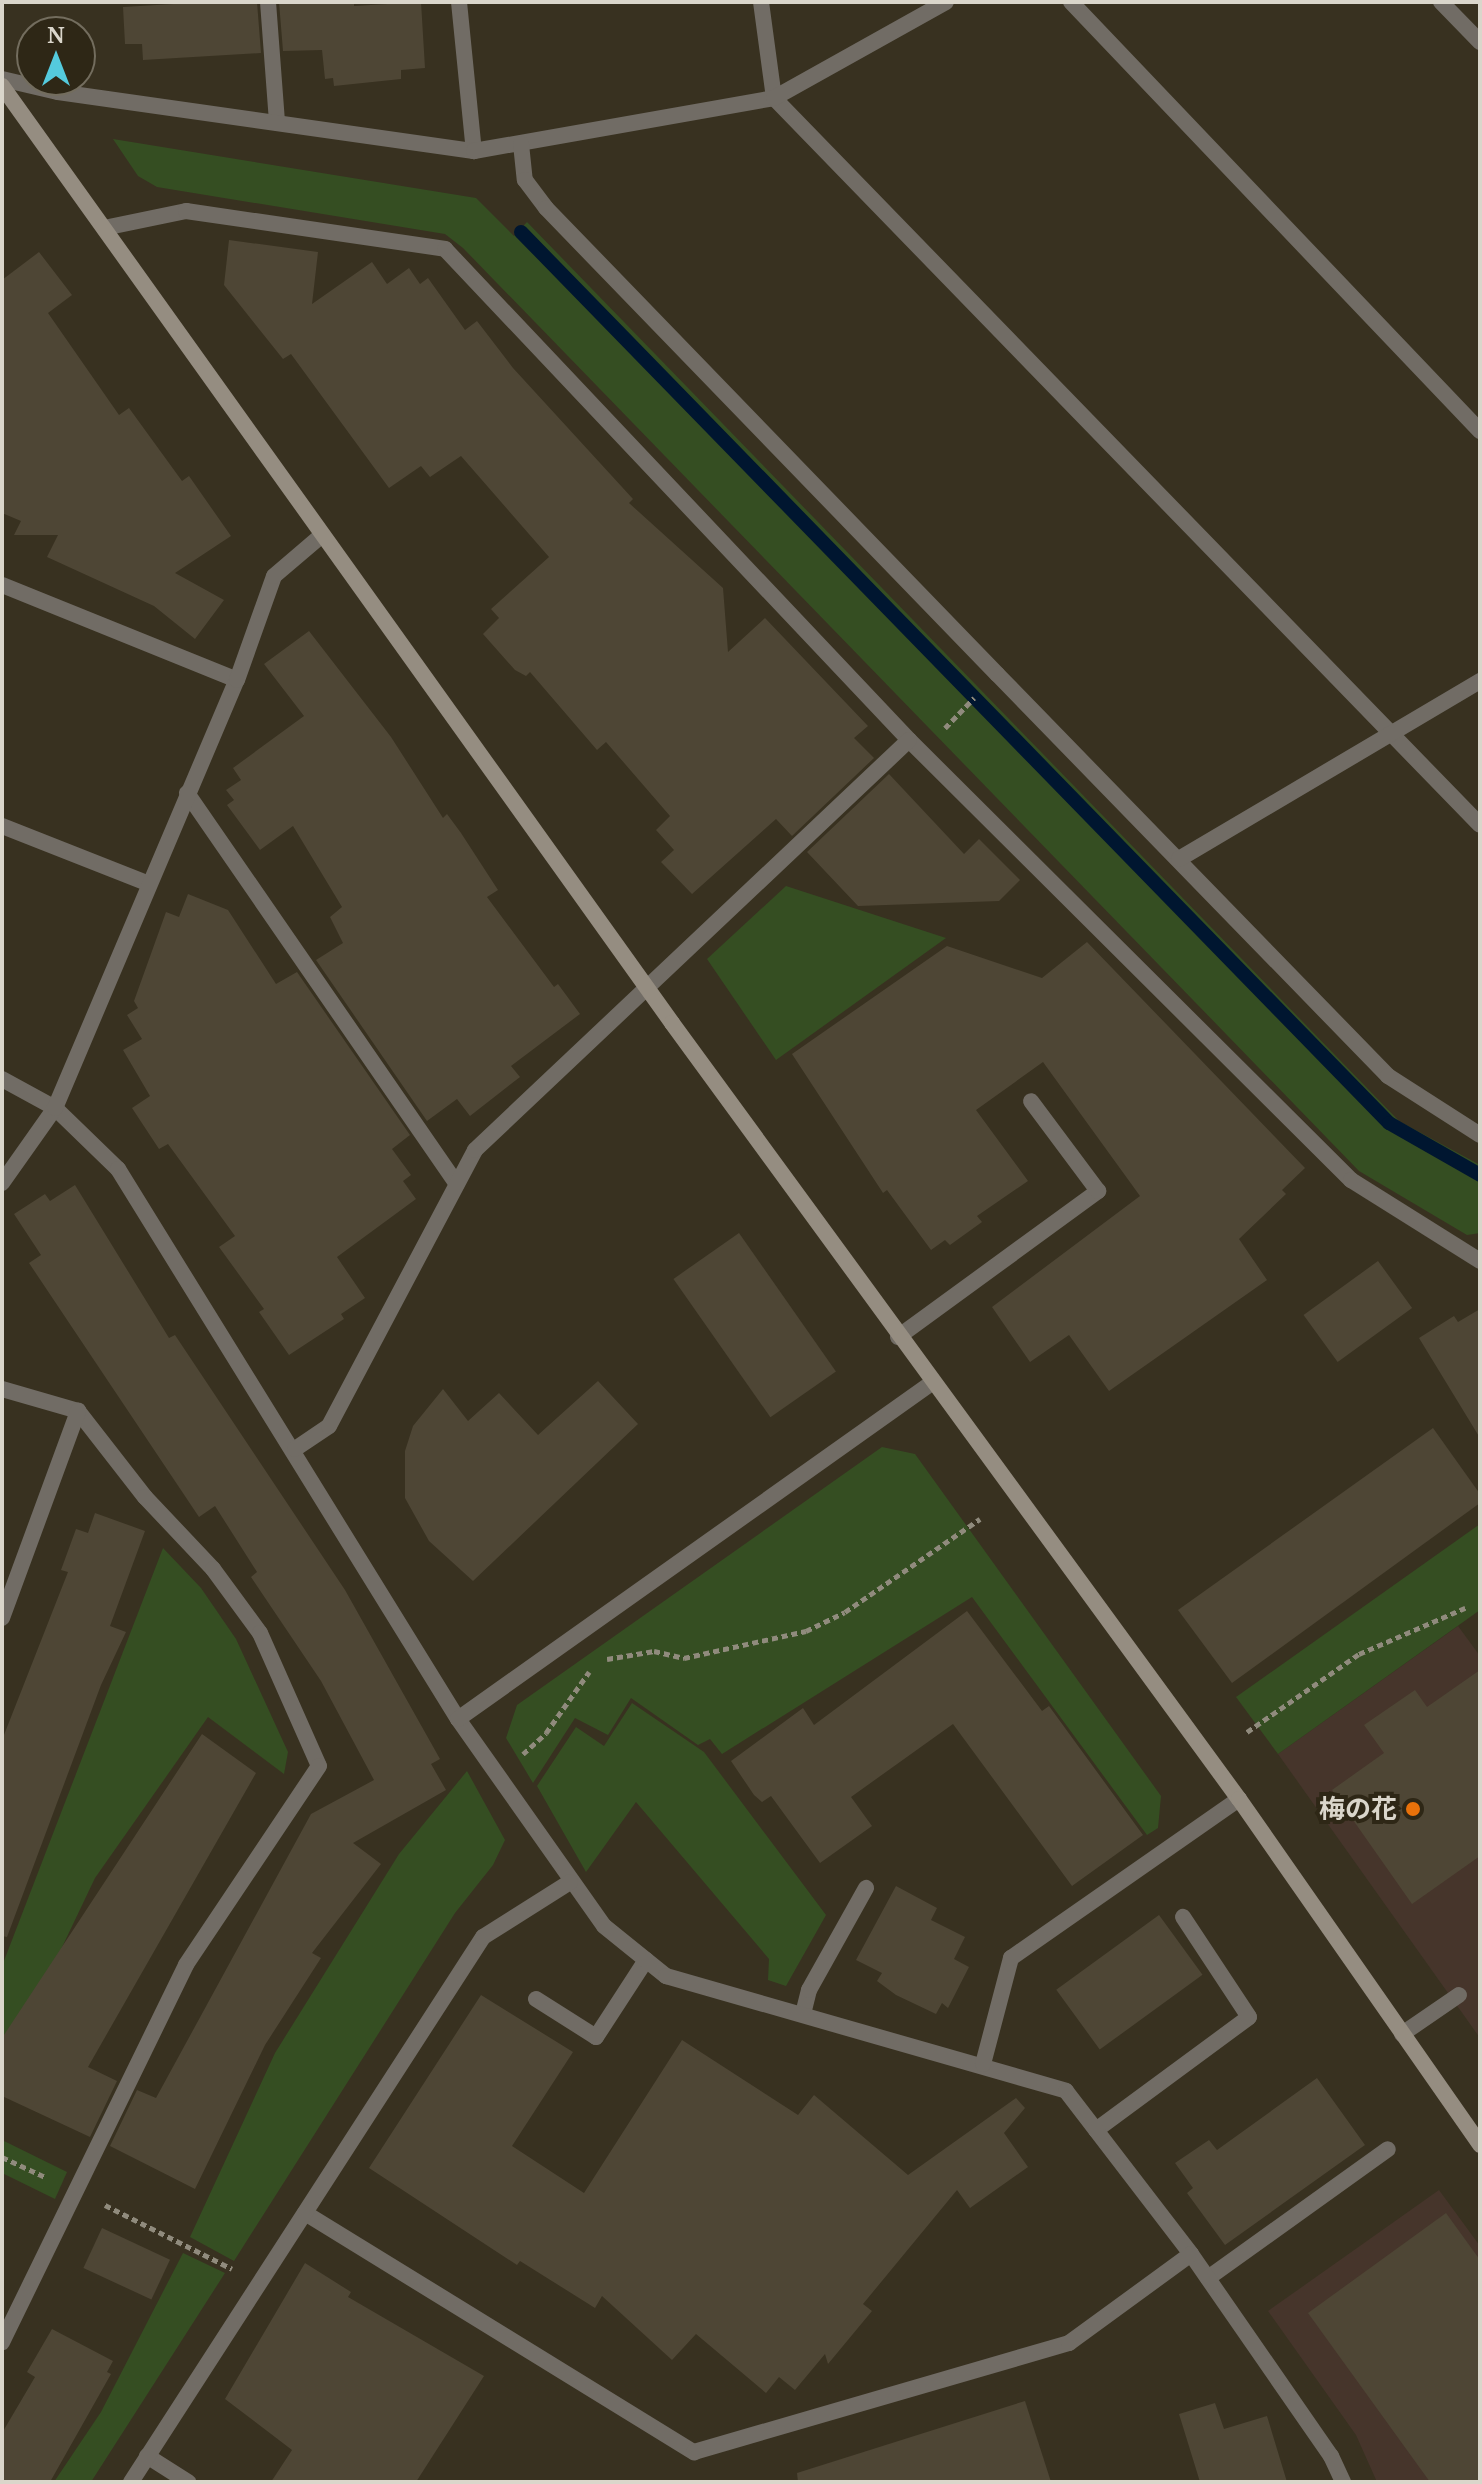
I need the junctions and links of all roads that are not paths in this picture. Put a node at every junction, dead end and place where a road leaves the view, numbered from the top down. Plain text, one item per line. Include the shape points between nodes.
1 (268, 2) edge
2 (459, 2) edge
3 (761, 2) edge
4 (946, 2) edge
5 (1071, 2) edge
6 (1441, 2) edge
7 (1480, 42) edge
8 (2, 79) edge
9 (2, 86) edge
10 (774, 98) junction
11 (277, 123) junction
12 (521, 144) junction
13 (474, 151) junction
14 (104, 228) junction
15 (1480, 431) edge
16 (322, 535) junction
17 (2, 585) edge
18 (237, 680) junction
19 (1480, 681) edge
20 (1392, 734) junction
21 (909, 740) junction
22 (187, 793) junction
23 (1480, 825) edge
24 (2, 826) edge
25 (1179, 859) junction
26 (149, 884) junction
27 (648, 990) junction
28 (2, 1079) edge
29 (1031, 1101) dead end
30 (55, 1108) junction
31 (1480, 1135) edge
32 (2, 1183) edge
33 (457, 1184) junction
34 (1480, 1261) edge
35 (898, 1337) junction
36 (933, 1382) junction
37 (2, 1389) edge
38 (78, 1411) junction
39 (295, 1449) junction
40 (2, 1618) edge
41 (458, 1719) junction
42 (1239, 1799) junction
43 (570, 1882) junction
44 (866, 1888) dead end
45 (1183, 1917) dead end
46 (646, 1960) junction
47 (1459, 1995) dead end
48 (536, 1999) dead end
49 (803, 2014) junction
50 (1402, 2034) junction
51 (983, 2064) junction
52 (1096, 2130) junction
53 (1480, 2145) edge
54 (1388, 2149) dead end
55 (305, 2213) junction
56 (1191, 2254) junction
57 (1208, 2278) junction
58 (2, 2342) edge
59 (147, 2456) junction
60 (131, 2482) edge
61 (188, 2482) edge
62 (1343, 2482) edge

1 - 11 street
2 - 13 street
3 - 10 street
4 - 10 street
5 - 15 street
6 - 7 street
8 - 11 street
9 - 14 street
10 - 12 street
10 - 20 street
11 - 13 street
12 - 13 street
12 - 25 street via 525,180 546,208
14 - 16 street
14 - 21 street via 186,211 445,249
16 - 18 street via 274,576
16 - 27 street
17 - 18 street
18 - 22 street
19 - 20 street
20 - 23 street
20 - 25 street
21 - 27 street
21 - 34 street via 1351,1180
22 - 26 street
22 - 33 street
24 - 26 street
25 - 31 street via 1388,1076
26 - 30 street
27 - 33 street via 475,1150
27 - 35 street
28 - 30 street
29 - 35 street via 1098,1191
30 - 32 street
30 - 39 street via 118,1169
33 - 39 street via 329,1426
35 - 36 street
36 - 41 street
36 - 42 street
37 - 38 street
38 - 40 street
38 - 58 street via 260,1633 319,1766 186,1965
39 - 41 street
41 - 43 street
42 - 50 street
42 - 51 street via 1011,1958
43 - 46 street via 604,1926
43 - 55 street via 483,1937
44 - 49 street via 809,1990
45 - 52 street via 1249,2017
46 - 48 street via 596,2037
46 - 49 street via 666,1976
47 - 50 street
49 - 51 street
50 - 53 street
51 - 52 street via 1066,2091
52 - 56 street
54 - 57 street
55 - 56 street via 694,2452 1069,2343
55 - 59 street
56 - 57 street
57 - 62 street via 1331,2456
59 - 60 street
59 - 61 street

